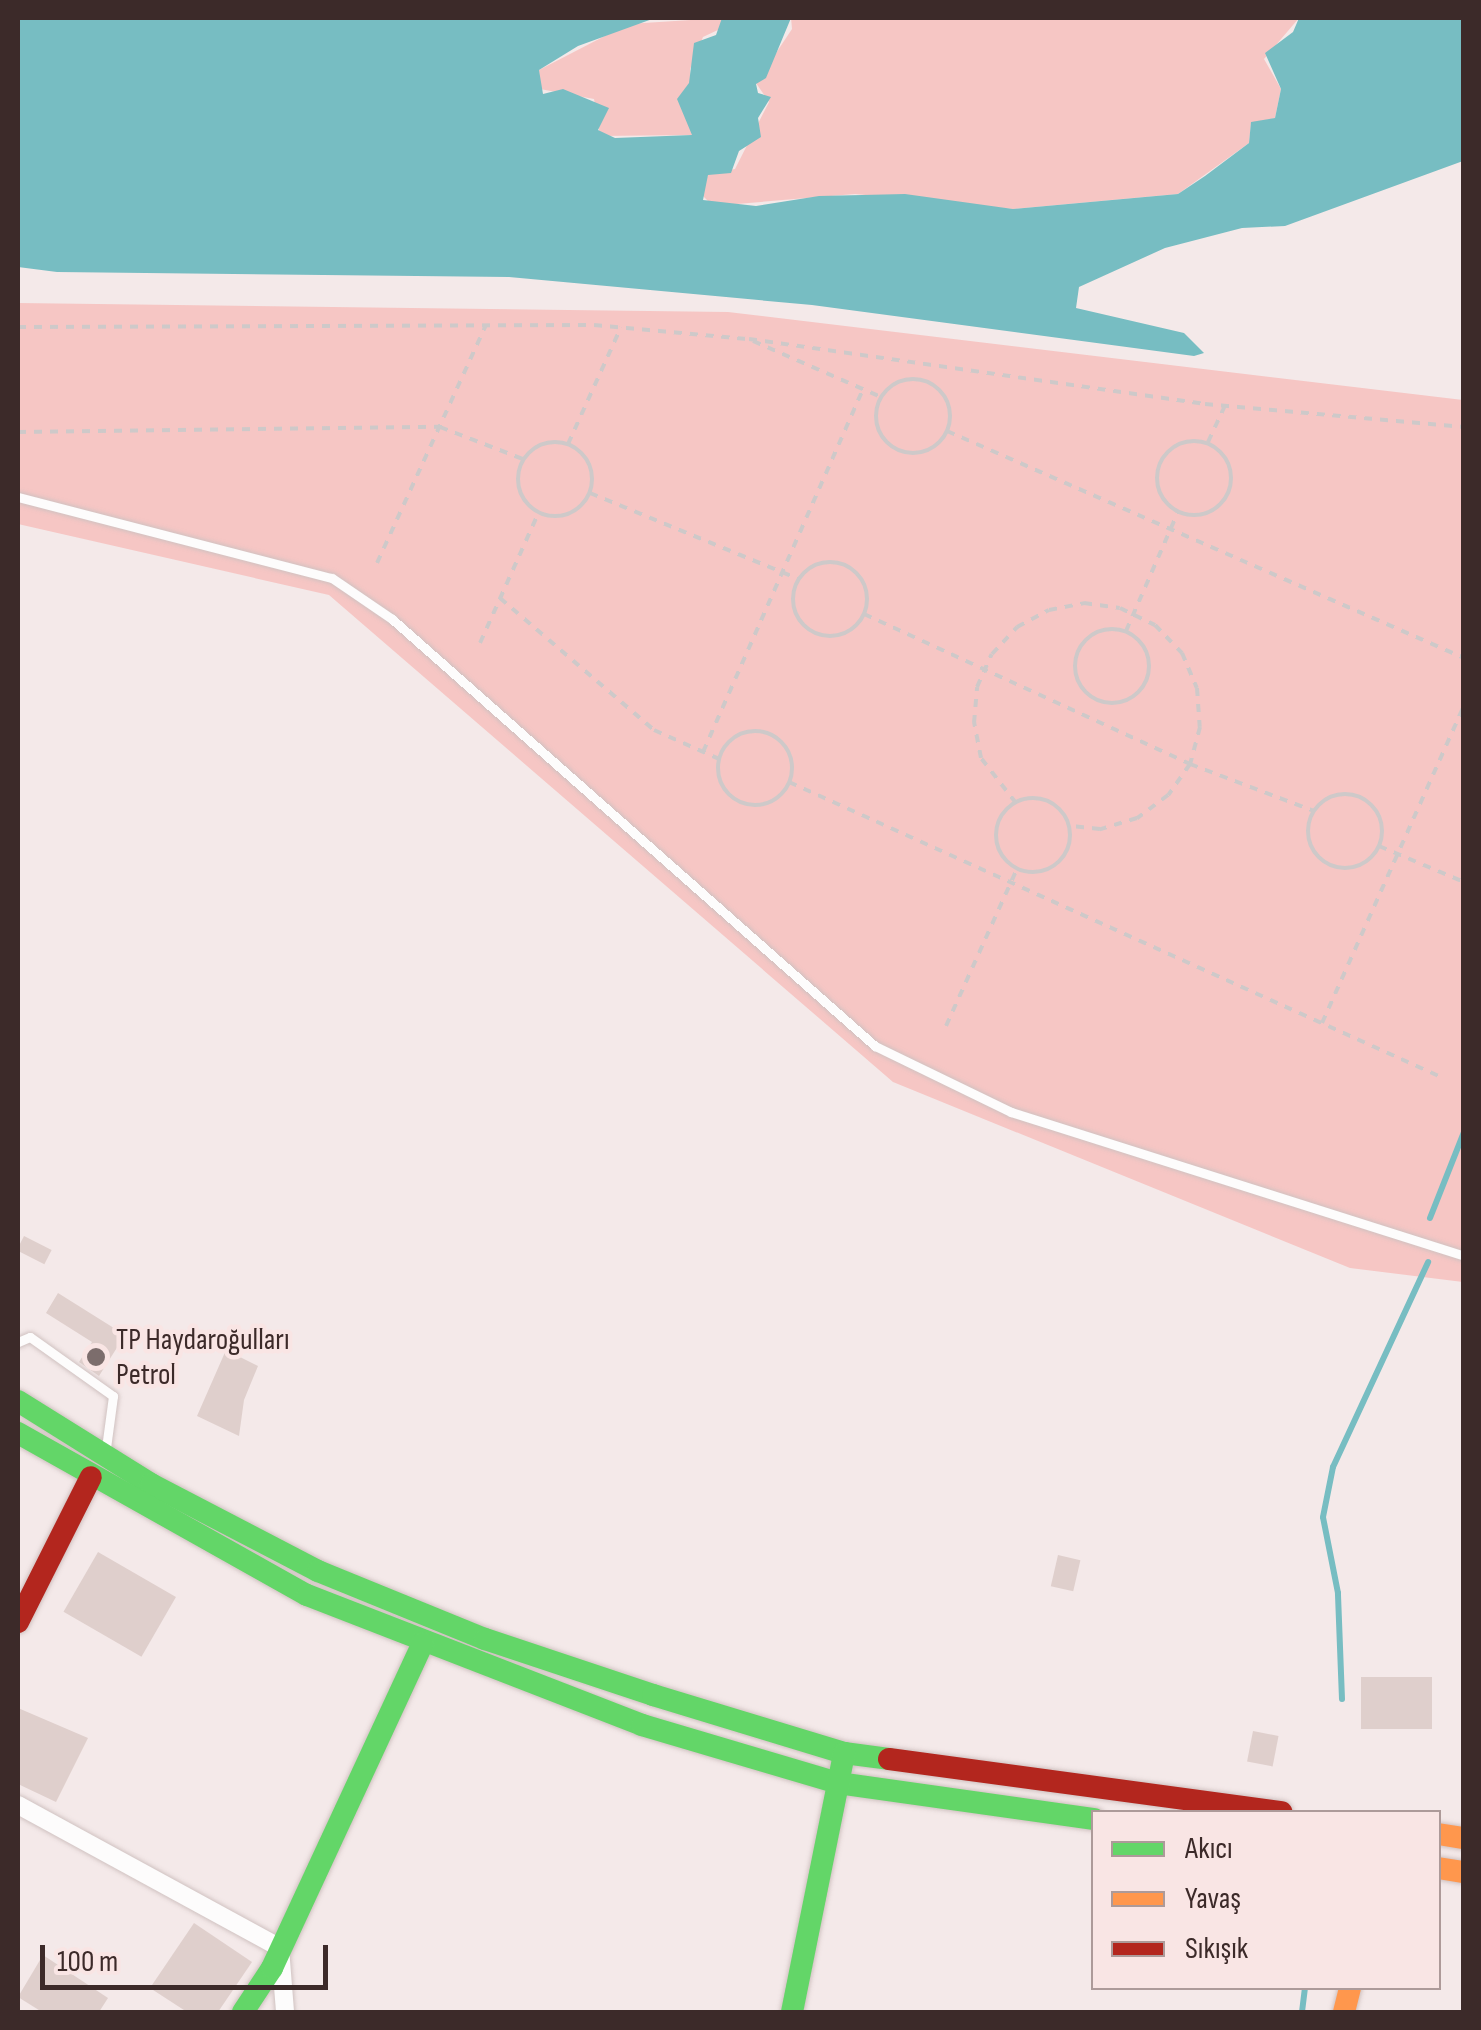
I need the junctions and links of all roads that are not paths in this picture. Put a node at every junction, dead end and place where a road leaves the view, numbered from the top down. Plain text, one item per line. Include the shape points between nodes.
1 (18, 497) edge
2 (1464, 1256) edge
3 (18, 1342) edge
4 (18, 1401) edge
5 (18, 1433) edge
6 (104, 1455) junction
7 (91, 1478) junction
8 (18, 1622) edge
9 (423, 1643) junction
10 (844, 1752) junction
11 (838, 1783) junction
12 (18, 1805) edge
13 (1266, 1810) edge
14 (1091, 1819) edge
15 (280, 1948) junction
16 (243, 2012) edge
17 (285, 2012) edge
18 (792, 2012) edge

1 - 2 lane via 332,578 392,620 875,1046 1010,1112
3 - 6 lane via 30,1338 113,1396
4 - 6 main road
5 - 7 main road
6 - 10 main road via 318,1571 485,1639
7 - 8 main road
7 - 9 main road via 307,1594
9 - 11 main road via 642,1725
9 - 15 main road
10 - 11 main road
10 - 13 main road
11 - 14 main road
11 - 18 main road
12 - 15 street
15 - 16 main road
15 - 17 street

